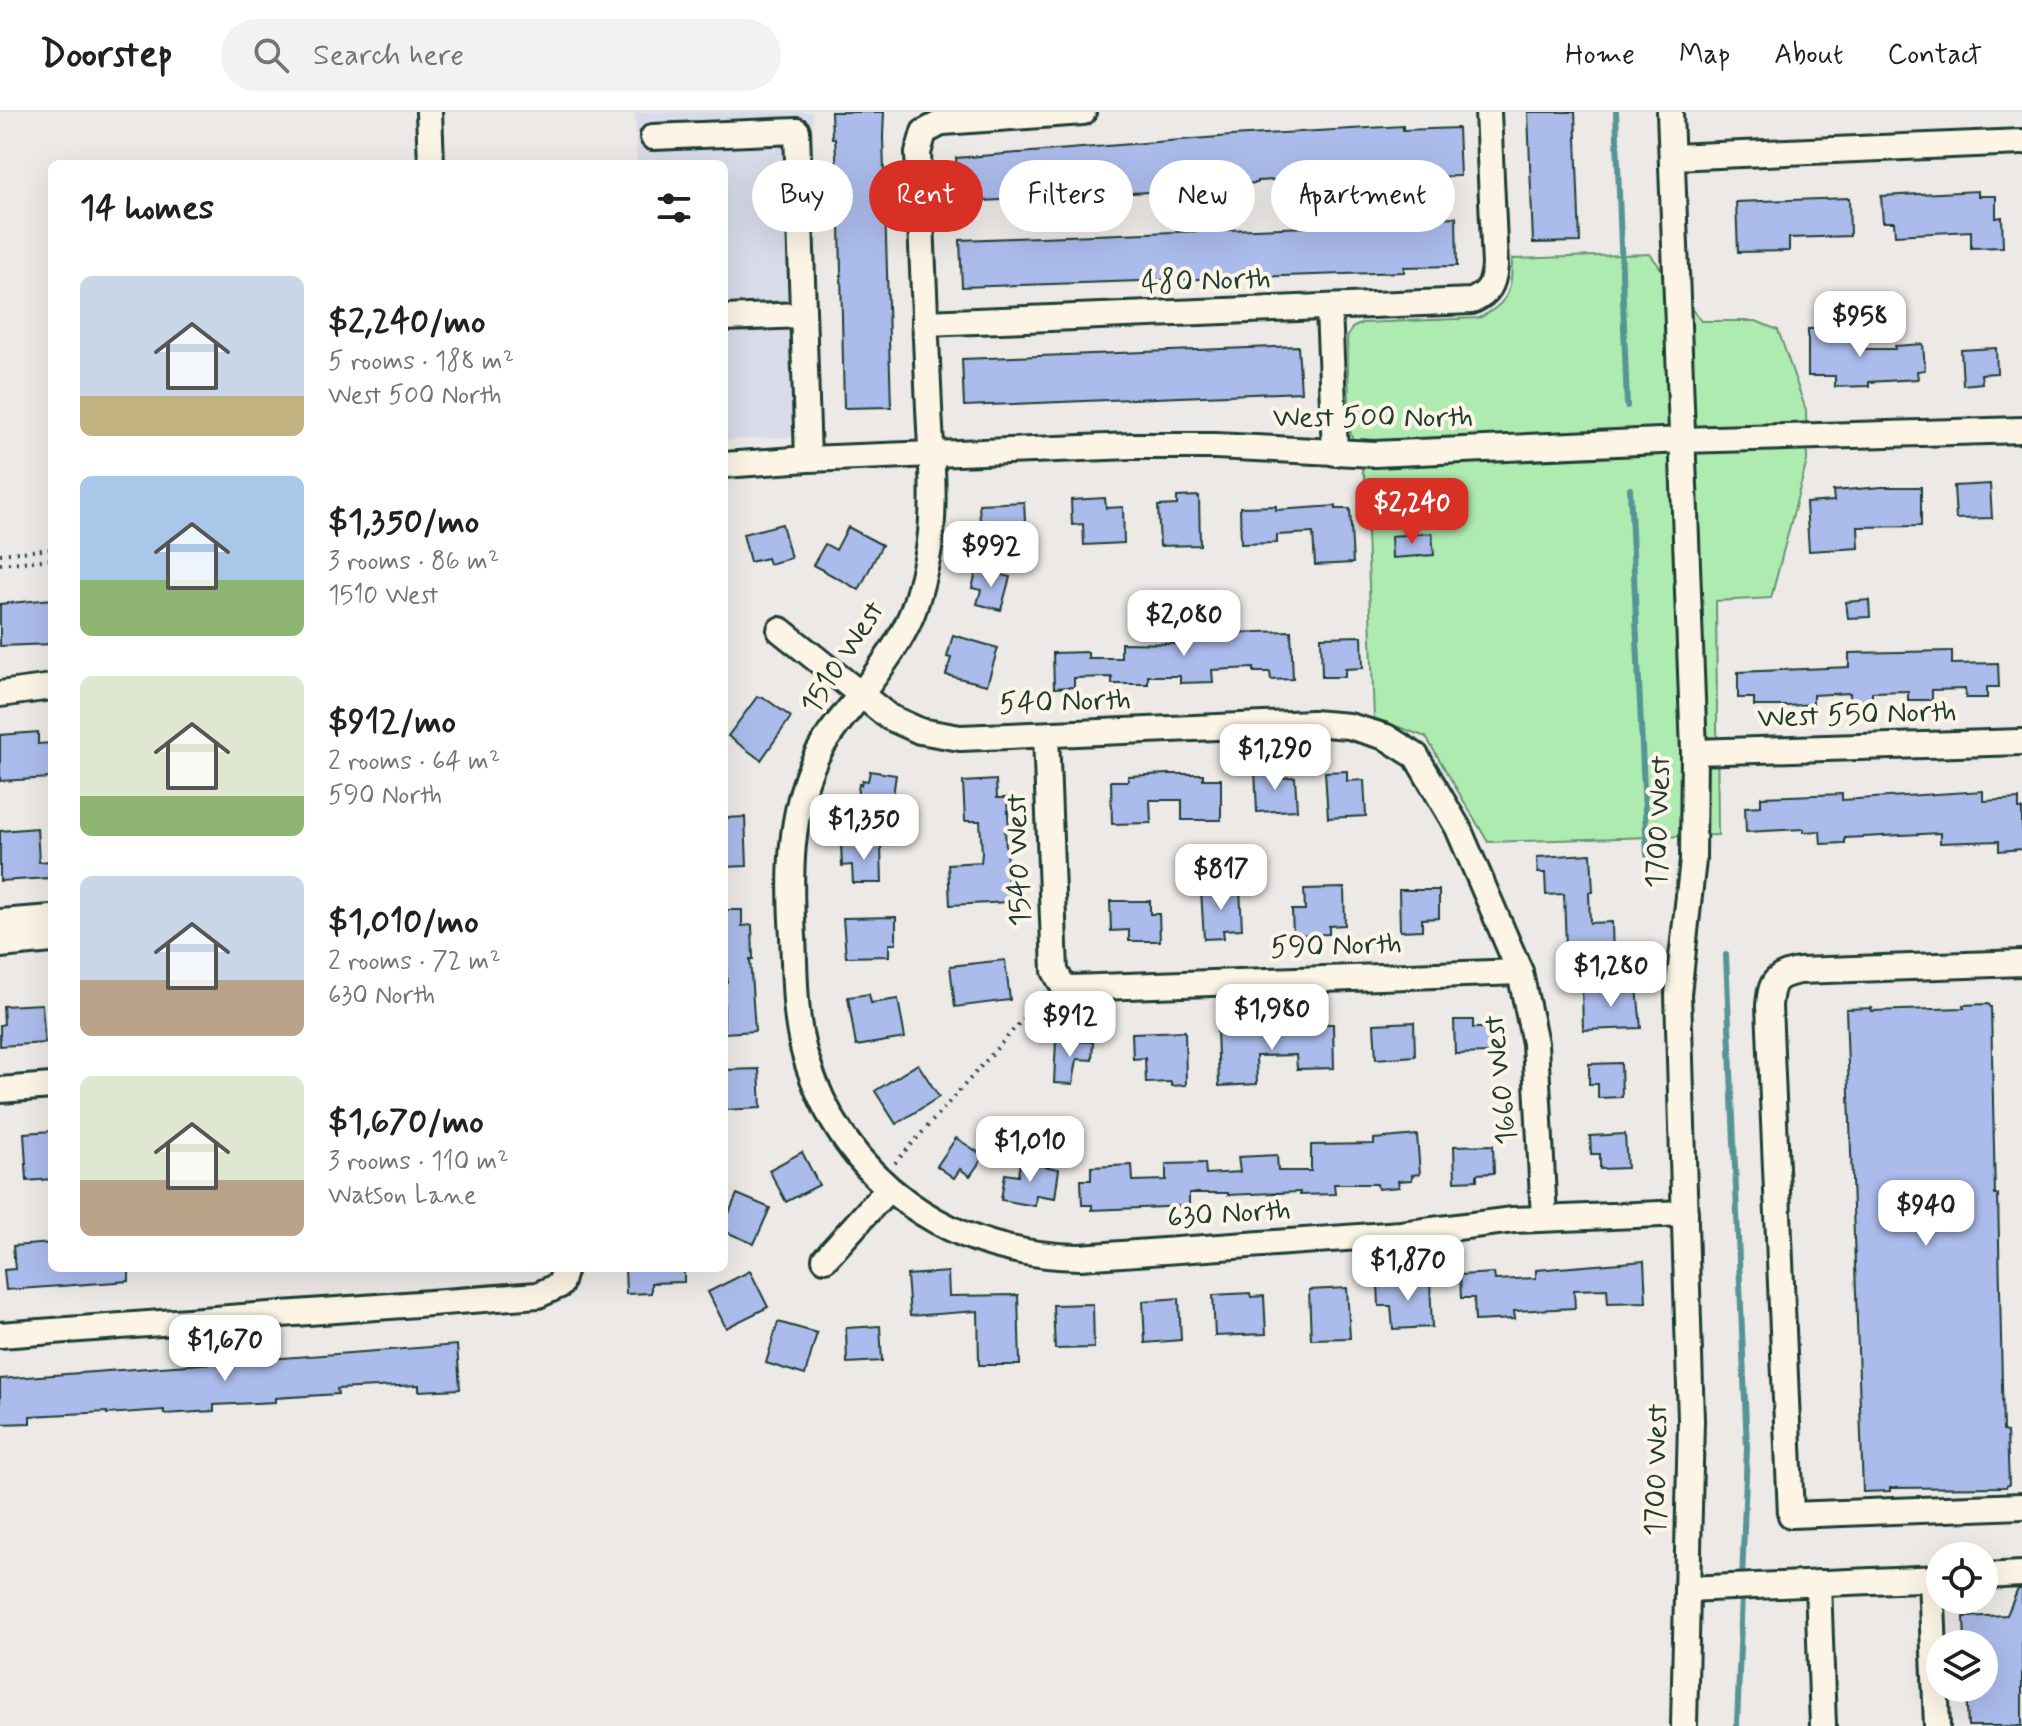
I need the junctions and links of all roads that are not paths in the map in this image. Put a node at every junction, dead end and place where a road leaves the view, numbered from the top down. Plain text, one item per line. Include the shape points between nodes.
1 (429, 112) edge
2 (1083, 112) edge
3 (1488, 112) edge
4 (1670, 112) edge
5 (653, 137) dead end
6 (2022, 142) edge
7 (1672, 157) junction
8 (431, 160) edge
9 (1329, 309) junction
10 (802, 315) junction
11 (728, 318) edge
12 (925, 323) junction
13 (2022, 430) edge
14 (1683, 440) junction
15 (1335, 453) junction
16 (931, 454) junction
17 (808, 459) junction
18 (728, 465) edge
19 (780, 630) dead end
20 (48, 688) edge
21 (861, 693) junction
22 (0, 694) edge
23 (1046, 735) junction
24 (1386, 737) joint
25 (2022, 742) edge
26 (1694, 752) junction
27 (48, 918) edge
28 (0, 922) edge
29 (48, 940) edge
30 (0, 945) edge
31 (2022, 963) edge
32 (1520, 972) junction
33 (1060, 982) joint
34 (48, 1086) edge
35 (0, 1090) edge
36 (888, 1189) junction
37 (1685, 1213) junction
38 (1544, 1218) junction
39 (825, 1259) dead end
40 (563, 1276) edge
41 (0, 1335) edge
42 (2022, 1506) edge
43 (2022, 1574) edge
44 (1998, 1575) edge
45 (1926, 1578) edge
46 (1818, 1583) junction
47 (1687, 1589) junction
48 (1935, 1614) edge
49 (1684, 1726) edge
50 (1823, 1726) edge
51 (1937, 1726) edge

1 - 8 street
2 - 12 street, 1510 West via 943,122 924,132 918,153
3 - 9 street, 480 North via 1495,266 1486,295 1455,304
4 - 7 street, 1700 West
5 - 10 street via 797,131
6 - 7 street
7 - 14 street, 1700 West
9 - 12 street, 480 North
9 - 15 street
10 - 11 street
10 - 17 street
12 - 16 street, 1510 West
13 - 14 street, West 500 North
14 - 15 street, West 500 North
14 - 26 street, 1700 West
15 - 16 street, West 500 North via 1132,446
16 - 17 street, West 500 North
16 - 21 street, 1510 West via 928,555 911,616
17 - 18 street, West 500 North
19 - 21 street, 540 North
20 - 22 street
21 - 23 street, 540 North via 889,717 920,731 960,738
21 - 36 street, 1510 West via 816,758 798,812 791,905 805,1054 848,1144
23 - 24 street, 540 North via 1312,723
23 - 33 street, 1540 West via 1055,971
24 - 32 street, 1660 West via 1416,756 1458,828
25 - 26 street, West 550 North
26 - 37 street, 1700 West via 1693,860 1678,994
27 - 28 street
29 - 30 street
31 - 42 street via 1799,971 1776,980 1769,1006 1791,1515
32 - 33 street, 590 North via 1071,988
32 - 38 street, 1660 West via 1535,1043
34 - 35 street
36 - 38 street, 630 North via 966,1235 1011,1251 1046,1256 1386,1235
36 - 39 street
37 - 38 street, 630 North
37 - 47 street, 1700 West via 1691,1420
40 - 41 street via 538,1295
43 - 44 street
45 - 46 street
46 - 47 street
46 - 50 street
47 - 49 street, 1700 West
48 - 51 street

